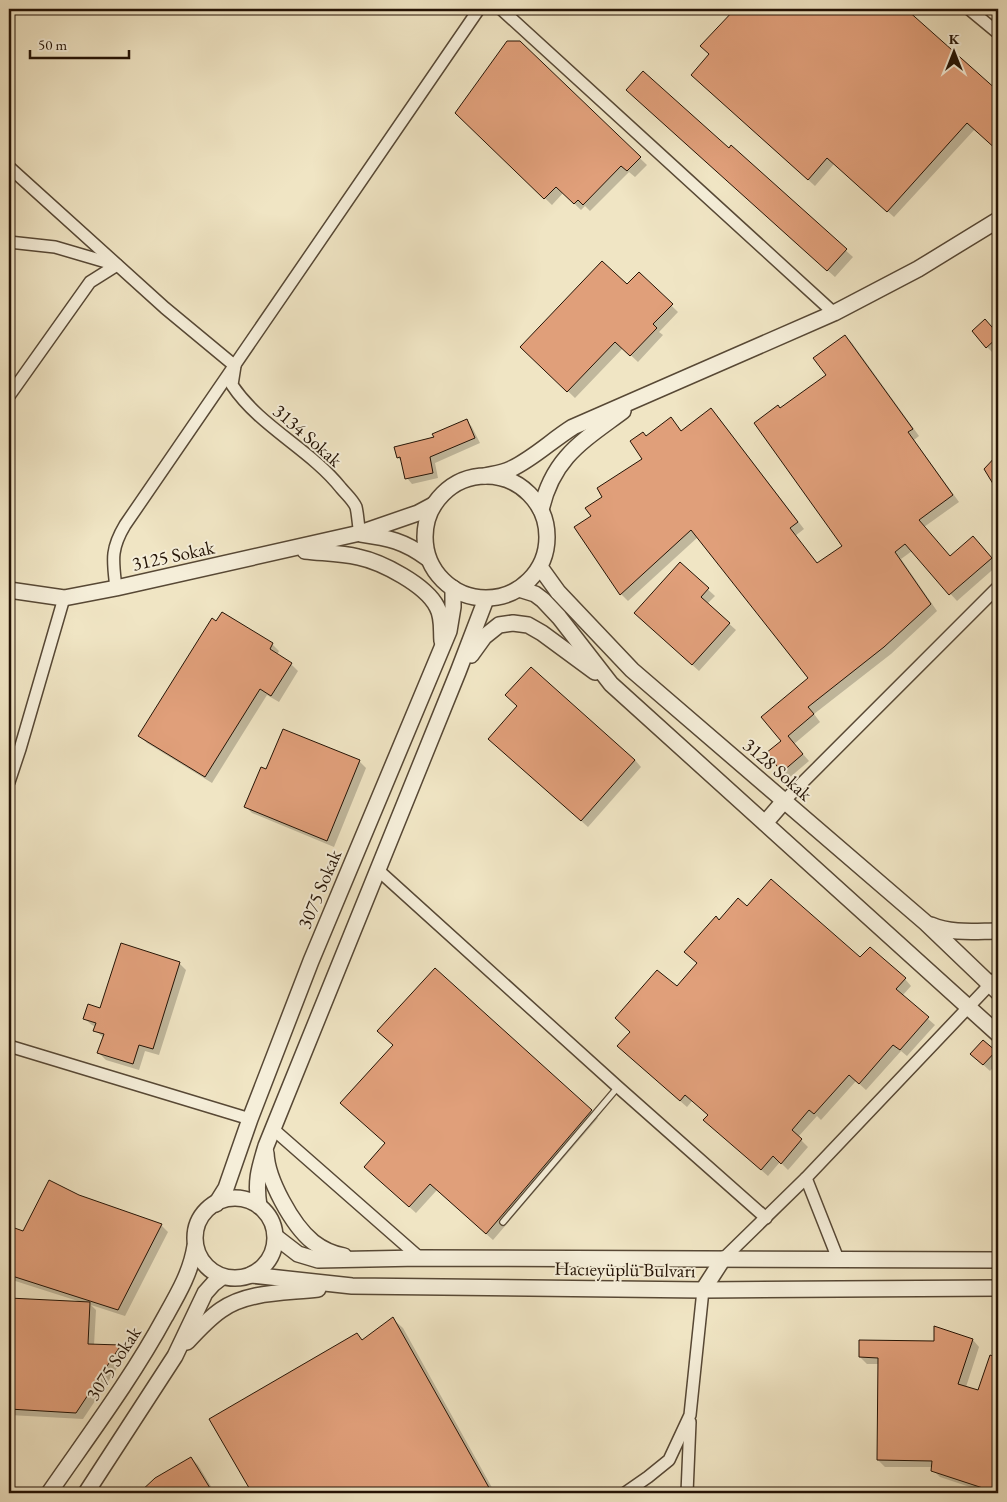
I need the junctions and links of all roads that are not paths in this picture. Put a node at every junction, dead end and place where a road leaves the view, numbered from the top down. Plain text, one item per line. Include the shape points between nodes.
1 (479, 9) edge
2 (501, 9) edge
3 (969, 9) edge
4 (998, 33) edge
5 (9, 167) edge
6 (998, 220) edge
7 (9, 242) edge
8 (117, 265) junction
9 (834, 313) junction
10 (234, 366) junction
11 (9, 396) edge
12 (641, 398) junction
13 (484, 476) junction
14 (433, 505) junction
15 (541, 510) junction
16 (360, 533) junction
17 (291, 550) junction
18 (427, 558) junction
19 (540, 567) junction
20 (998, 587) edge
21 (116, 588) junction
22 (453, 588) junction
23 (518, 589) junction
24 (9, 590) edge
25 (64, 598) junction
26 (486, 599) junction
27 (442, 647) junction
28 (458, 672) junction
29 (611, 684) junction
30 (9, 782) edge
31 (784, 801) junction
32 (765, 823) junction
33 (378, 870) junction
34 (926, 923) junction
35 (998, 931) edge
36 (995, 984) edge
37 (968, 1007) junction
38 (998, 1034) edge
39 (9, 1046) edge
40 (618, 1087) junction
41 (250, 1119) junction
42 (273, 1129) junction
43 (266, 1146) junction
44 (806, 1178) junction
45 (216, 1204) junction
46 (259, 1206) junction
47 (766, 1218) junction
48 (503, 1222) dead end
49 (276, 1237) junction
50 (195, 1246) junction
51 (420, 1258) junction
52 (361, 1259) junction
53 (723, 1259) junction
54 (838, 1259) junction
55 (998, 1260) edge
56 (251, 1275) junction
57 (222, 1277) junction
58 (352, 1286) junction
59 (998, 1288) edge
60 (703, 1290) junction
61 (175, 1356) junction
62 (690, 1416) junction
63 (49, 1493) edge
64 (86, 1493) edge
65 (625, 1493) edge
66 (687, 1493) edge

1 - 10 street
2 - 9 street
3 - 4 street
5 - 8 street
6 - 9 street via 918,269
7 - 8 street via 55,247
8 - 10 street
8 - 11 street via 90,282
9 - 12 street
10 - 16 street, 3134 Sokak via 232,385 239,396 316,461 337,483 356,505
10 - 21 street via 117,538 113,559
12 - 13 street via 573,427 510,470
12 - 15 street via 568,455 550,480
13 - 14 street via 465,479 447,489
13 - 15 street via 504,479 521,487
14 - 16 street, 3125 Sokak
14 - 18 street via 425,525
15 - 19 street via 547,537
16 - 17 street, 3125 Sokak
16 - 18 street, 3125 Sokak via 398,541
17 - 21 street, 3125 Sokak
17 - 27 street, 3125 Sokak via 358,556 425,590 438,608
18 - 22 street via 444,582
19 - 23 street
19 - 31 street, 3128 Sokak via 558,592 632,670
20 - 31 street
21 - 25 street, 3125 Sokak
22 - 26 street via 461,594
22 - 27 street, 3075 Sokak via 452,618
23 - 26 street
23 - 29 street via 543,600
24 - 25 street, 3125 Sokak
25 - 30 street
26 - 28 street
27 - 41 street, 3075 Sokak via 311,961
28 - 29 street via 484,637 499,625 513,623 528,625 542,633
28 - 33 street
29 - 32 street
31 - 32 street
31 - 34 street, 3128 Sokak
32 - 37 street
33 - 40 street
33 - 42 street
34 - 35 street via 941,930
34 - 36 street, 3128 Sokak
36 - 37 street
37 - 38 street
37 - 44 street
39 - 41 street
40 - 47 street
40 - 48 lane
41 - 45 street, 3075 Sokak via 226,1188
42 - 43 street
42 - 51 street
43 - 46 street via 257,1179
43 - 52 street via 273,1183 306,1235 331,1252
44 - 47 street
44 - 54 street
45 - 46 street via 237,1198
45 - 50 street via 199,1221
46 - 49 street via 268,1214
47 - 53 street
49 - 52 street, Hacıeyüplü Bulvarı via 298,1254 312,1259
49 - 56 street via 269,1260
50 - 57 street via 206,1266
50 - 63 street, 3075 Sokak via 182,1286 148,1348
51 - 52 street, Hacıeyüplü Bulvarı
51 - 53 street, Hacıeyüplü Bulvarı
53 - 54 street, Hacıeyüplü Bulvarı
53 - 60 street
54 - 55 street, Hacıeyüplü Bulvarı
56 - 57 street
56 - 58 street, Hacıeyüplü Bulvarı
57 - 61 street via 204,1293
58 - 60 street, Hacıeyüplü Bulvarı
58 - 61 street via 252,1296 221,1309
59 - 60 street, Hacıeyüplü Bulvarı
60 - 62 street
61 - 64 street
62 - 65 street via 669,1460
62 - 66 street

